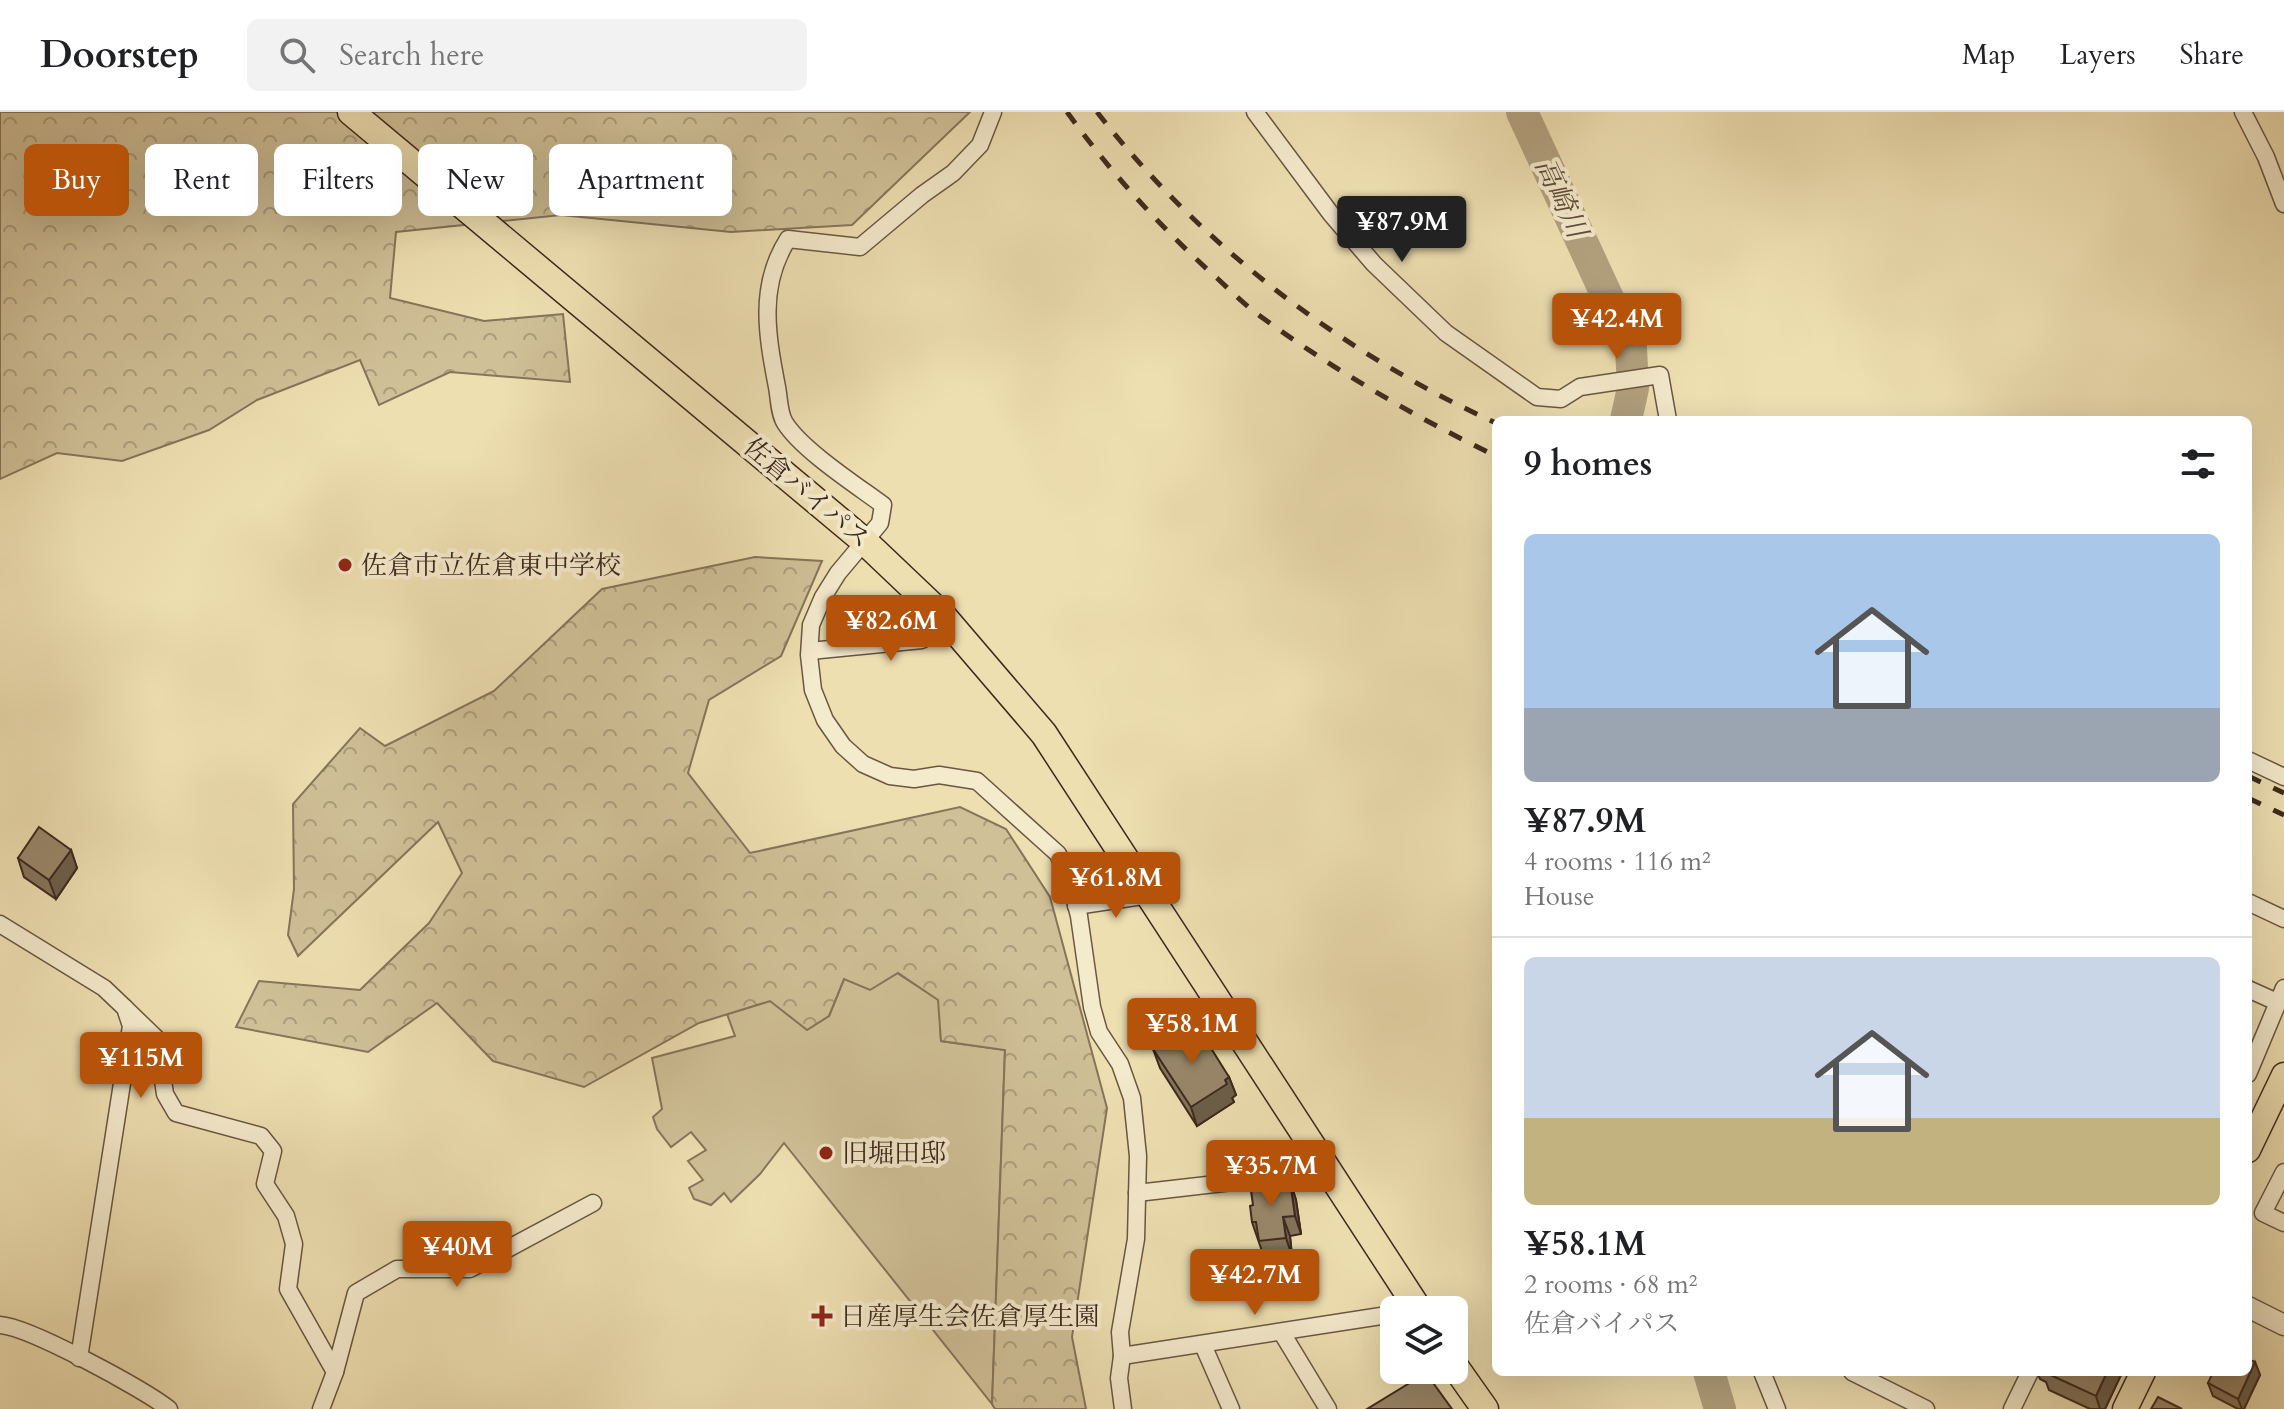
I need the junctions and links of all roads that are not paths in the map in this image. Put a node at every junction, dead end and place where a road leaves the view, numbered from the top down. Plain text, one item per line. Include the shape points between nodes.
1 (351, 112) edge
2 (993, 112) edge
3 (1255, 112) edge
4 (2243, 112) edge
5 (2284, 204) edge
6 (1667, 416) edge
7 (864, 541) junction
8 (943, 616) junction
9 (810, 651) junction
10 (2252, 762) edge
11 (2284, 777) edge
12 (1149, 895) junction
13 (2252, 904) edge
14 (1076, 906) junction
15 (2284, 919) edge
16 (0, 924) edge
17 (2252, 990) edge
18 (2281, 995) edge
19 (125, 1008) junction
20 (2252, 1064) edge
21 (2284, 1075) edge
22 (2252, 1142) edge
23 (1323, 1159) junction
24 (2284, 1172) edge
25 (1137, 1193) junction
26 (593, 1203) dead end
27 (2284, 1223) edge
28 (1410, 1296) edge
29 (2252, 1309) edge
30 (1380, 1316) edge
31 (0, 1325) edge
32 (2284, 1325) edge
33 (1282, 1333) junction
34 (1203, 1345) junction
35 (1122, 1356) junction
36 (79, 1358) junction
37 (335, 1372) junction
38 (1764, 1376) edge
39 (1859, 1376) edge
40 (2028, 1376) edge
41 (2141, 1376) edge
42 (1467, 1384) edge
43 (1916, 1407) edge
44 (169, 1409) edge
45 (321, 1409) edge
46 (1123, 1409) edge
47 (1231, 1409) edge
48 (1328, 1409) edge
49 (1485, 1409) edge
50 (1777, 1409) edge
51 (2012, 1409) edge
52 (2125, 1409) edge

1 - 7 highway, 佐倉バイパス
2 - 7 street via 980,145 953,173 860,247 788,239 775,259 768,331 783,421 883,505 880,523
3 - 6 street via 1374,264 1446,333 1537,397 1561,399 1580,387 1660,375
4 - 5 street
7 - 8 highway, 佐倉バイパス
7 - 9 street via 823,597 811,625
8 - 9 street via 922,640
8 - 12 highway, 佐倉バイパス via 1044,734
9 - 14 street via 813,690 843,746 863,764 890,776 977,781 1058,854
10 - 11 street
12 - 14 street
12 - 23 highway, 佐倉バイパス
13 - 15 street
14 - 25 street via 1099,1032 1120,1064 1132,1098
16 - 19 street via 104,988
17 - 18 street
18 - 20 street
19 - 36 street via 130,1042
19 - 37 street via 157,1039 165,1094 176,1113 261,1136 273,1151 265,1184 286,1216 294,1244 288,1289
21 - 22 main road
23 - 25 street via 1294,1175
23 - 28 highway, 佐倉バイパス
24 - 27 street via 2263,1213
25 - 35 street via 1136,1239 1120,1332
26 - 37 street via 470,1269 397,1269 356,1293
29 - 32 street
30 - 33 street
31 - 36 street
33 - 34 street
33 - 48 street
34 - 35 street
34 - 47 street
35 - 46 street
36 - 44 street
37 - 45 street
38 - 50 street
39 - 43 street
40 - 51 street
41 - 52 main road
42 - 49 highway

